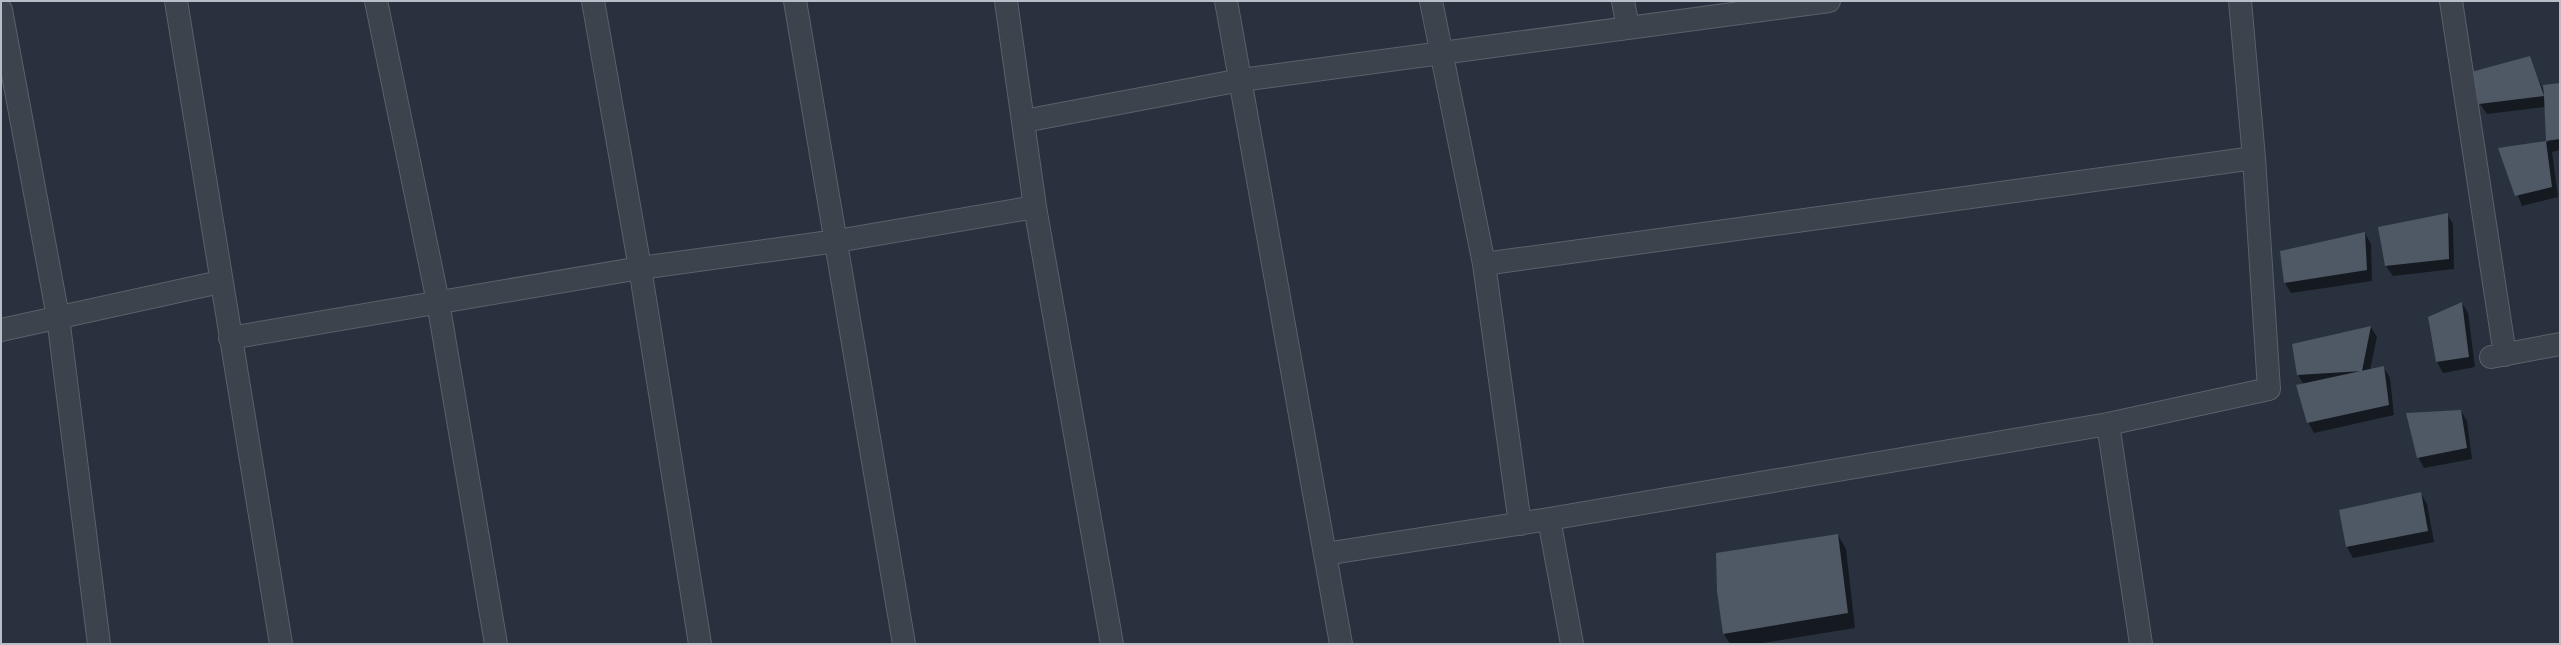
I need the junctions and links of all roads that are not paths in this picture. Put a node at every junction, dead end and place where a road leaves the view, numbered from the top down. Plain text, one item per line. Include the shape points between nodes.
1 (176, 1) edge
2 (376, 1) edge
3 (593, 1) edge
4 (795, 1) edge
5 (1006, 1) edge
6 (1226, 1) edge
7 (1431, 1) edge
8 (1623, 1) edge
9 (1829, 1) edge
10 (2240, 1) edge
11 (2451, 1) edge
12 (1, 10) edge
13 (1628, 28) junction
14 (1442, 53) junction
15 (1241, 80) junction
16 (1024, 121) junction
17 (2254, 158) junction
18 (1035, 208) junction
19 (837, 241) junction
20 (1484, 264) junction
21 (640, 268) junction
22 (220, 282) junction
23 (438, 302) junction
24 (58, 317) junction
25 (1, 330) edge
26 (230, 338) junction
27 (2560, 344) edge
28 (2108, 424) junction
29 (1549, 519) junction
30 (1520, 524) junction
31 (1325, 554) junction
32 (99, 644) edge
33 (281, 644) edge
34 (496, 644) edge
35 (700, 644) edge
36 (904, 644) edge
37 (1112, 644) edge
38 (1340, 644) edge
39 (1572, 644) edge
40 (2141, 644) edge

1 - 22 street
2 - 23 street
3 - 21 street
4 - 19 street
5 - 16 street
6 - 15 street
7 - 14 street
8 - 13 street
9 - 13 street
10 - 17 street
11 - 27 street via 2498,356
12 - 24 street
13 - 14 street
14 - 15 street
14 - 20 street
15 - 16 street
15 - 31 street
16 - 18 street
17 - 20 street
17 - 28 street via 2269,388
18 - 19 street
18 - 37 street
19 - 21 street
19 - 36 street
20 - 30 street
21 - 23 street
21 - 35 street
22 - 24 street
22 - 26 street
23 - 26 street
23 - 34 street
24 - 25 street
24 - 32 street
26 - 33 street
28 - 29 street
28 - 40 street
29 - 30 street
29 - 39 street
30 - 31 street
31 - 38 street

